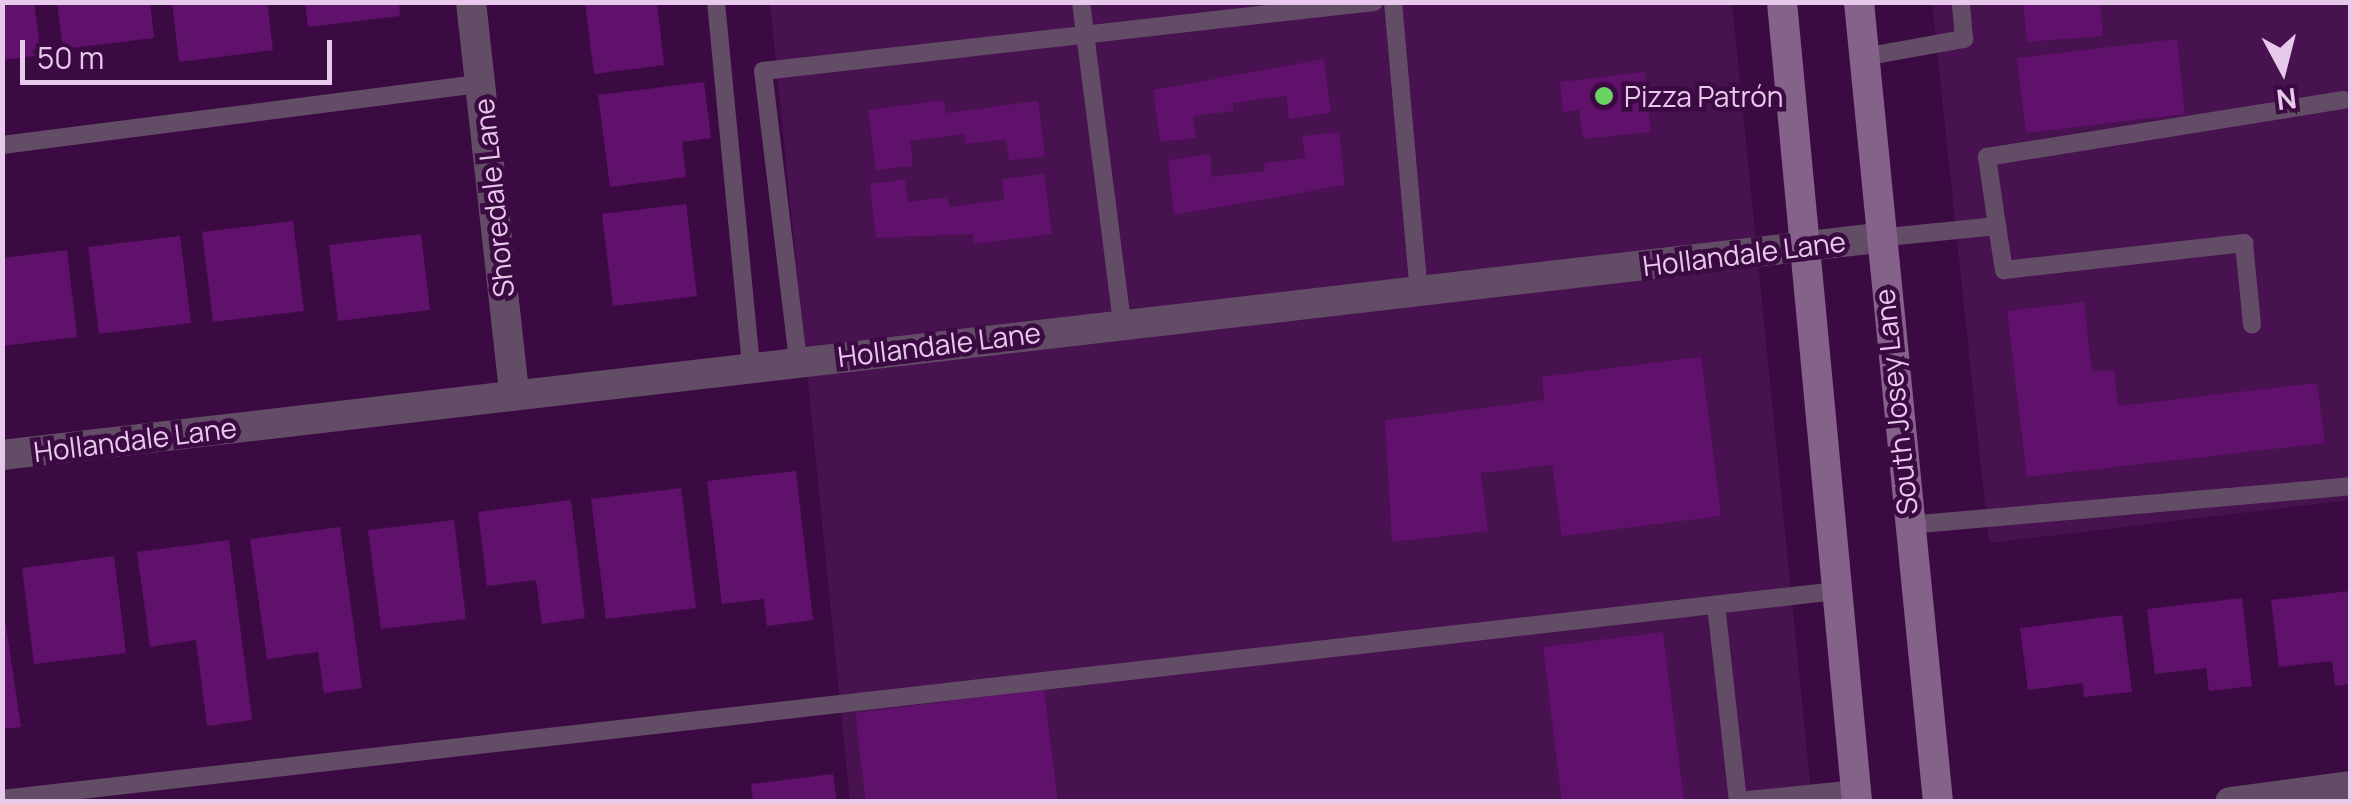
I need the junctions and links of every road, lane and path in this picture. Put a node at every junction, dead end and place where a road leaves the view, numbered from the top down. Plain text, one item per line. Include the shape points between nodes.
1 (471, 2) edge
2 (716, 2) edge
3 (1081, 2) edge
4 (1374, 2) edge
5 (1393, 2) edge
6 (1782, 2) edge
7 (1859, 2) edge
8 (1961, 2) edge
9 (1086, 36) junction
10 (1863, 58) junction
11 (480, 84) junction
12 (2344, 100) dead end
13 (2, 145) edge
14 (1997, 226) junction
15 (1877, 238) junction
16 (1804, 247) junction
17 (1419, 290) junction
18 (1122, 324) junction
19 (2252, 325) dead end
20 (798, 360) junction
21 (751, 366) junction
22 (514, 392) junction
23 (2, 455) edge
24 (2350, 486) edge
25 (1908, 525) junction
26 (1837, 591) junction
27 (1716, 605) junction
28 (2350, 786) edge
29 (1857, 795) edge
30 (2, 799) edge
31 (1738, 801) edge
32 (1938, 802) edge
33 (2230, 802) edge

1 - 11 street, Shoredale Lane
2 - 21 lane
3 - 9 lane
4 - 9 lane
5 - 17 lane
6 - 16 main road
7 - 10 main road, South Josey Lane
8 - 10 lane via 1964,40
9 - 18 lane
9 - 20 lane via 762,72
10 - 15 main road, South Josey Lane
11 - 13 lane
11 - 22 street, Shoredale Lane
12 - 14 lane via 1987,157
14 - 15 lane
14 - 19 lane via 2004,270 2244,243
15 - 16 street, Hollandale Lane
15 - 25 main road, South Josey Lane
16 - 17 street, Hollandale Lane
16 - 26 main road
17 - 18 street, Hollandale Lane
18 - 20 street, Hollandale Lane
20 - 21 street, Hollandale Lane
21 - 22 street, Hollandale Lane
22 - 23 street, Hollandale Lane
24 - 25 lane
25 - 32 main road, South Josey Lane
26 - 27 lane
26 - 29 main road
27 - 30 lane
27 - 31 lane
28 - 33 street
29 - 31 lane

